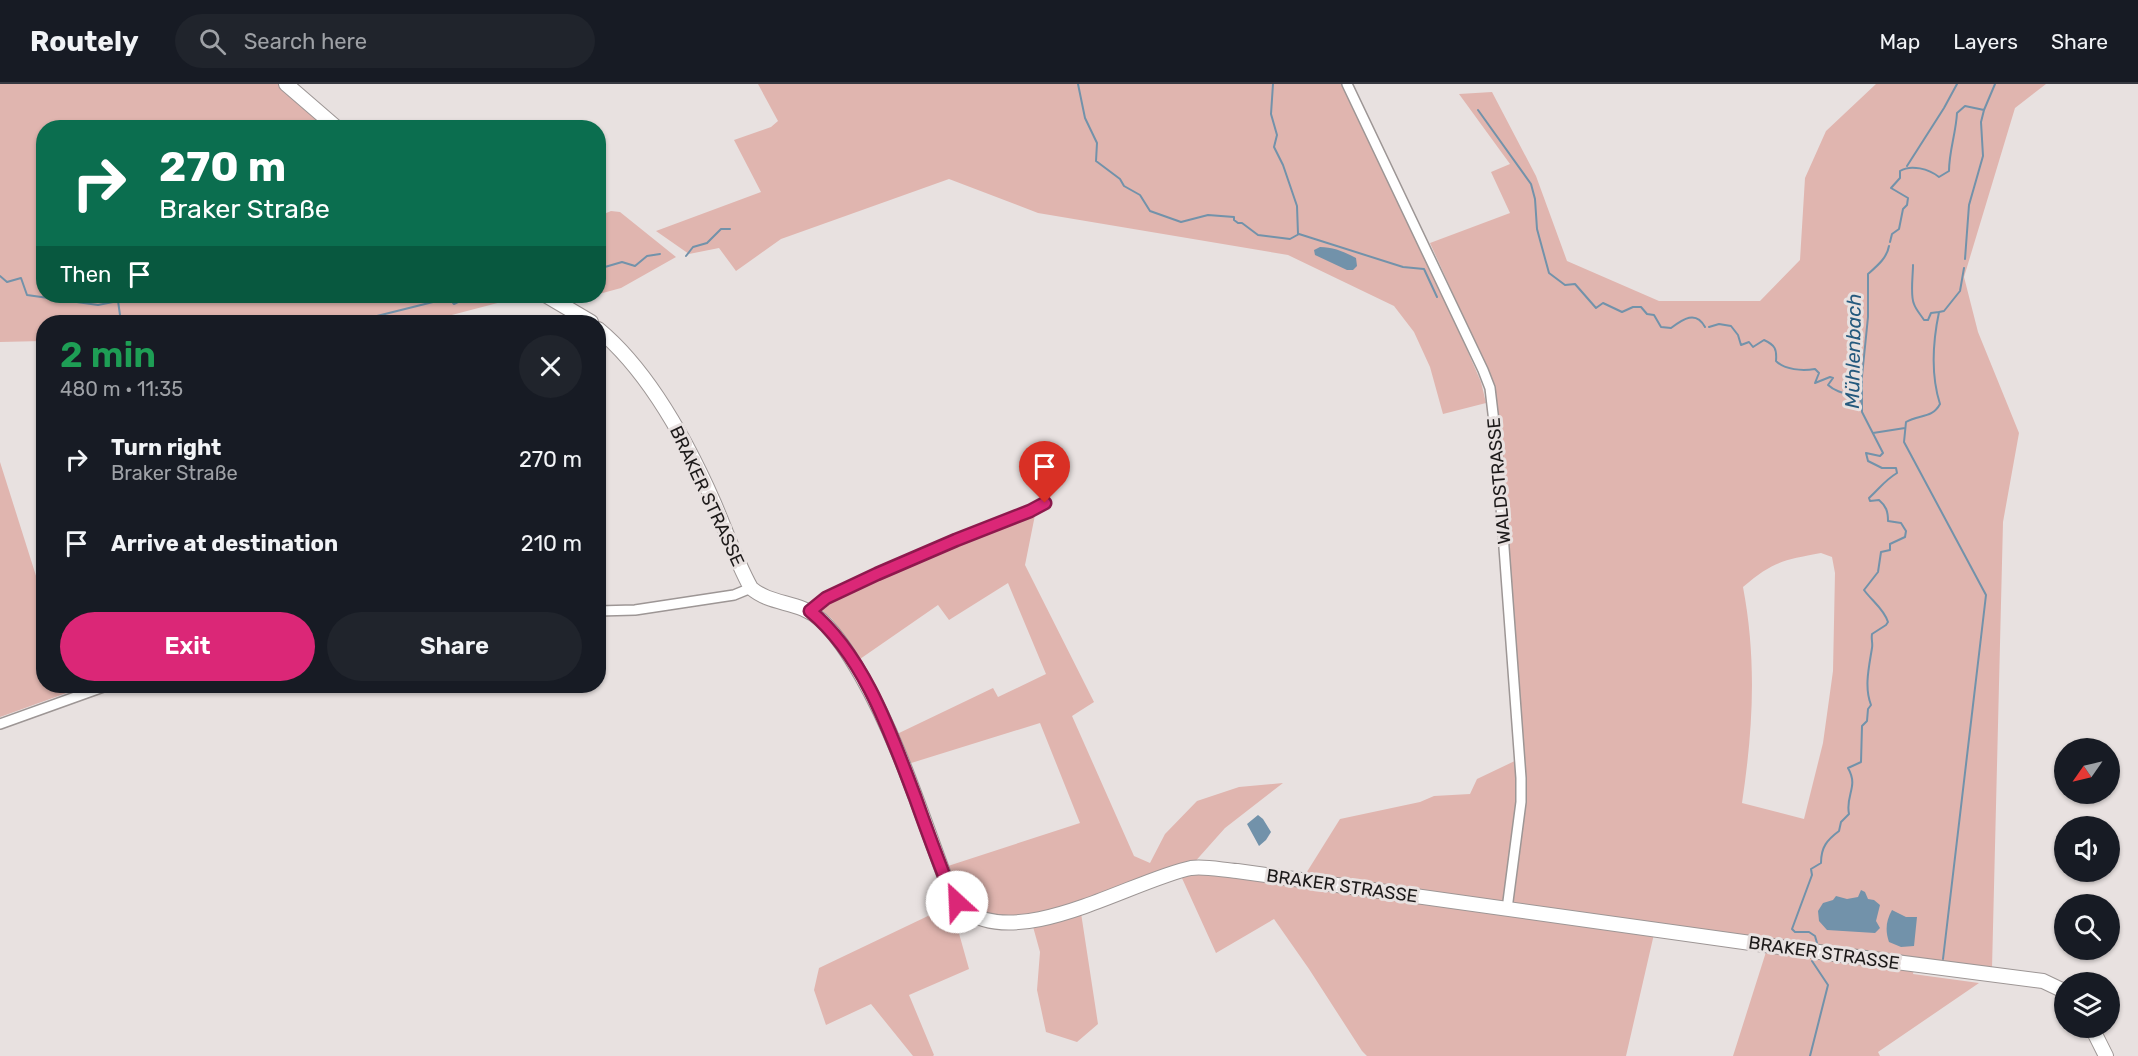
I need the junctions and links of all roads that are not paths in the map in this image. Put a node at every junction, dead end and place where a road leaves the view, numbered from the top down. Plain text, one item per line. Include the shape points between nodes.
1 (286, 84) edge
2 (1347, 84) edge
3 (328, 120) edge
4 (559, 303) edge
5 (579, 315) edge
6 (606, 336) edge
7 (1045, 503) dead end
8 (751, 588) junction
9 (606, 610) edge
10 (810, 611) junction
11 (86, 693) edge
12 (0, 724) edge
13 (1507, 909) junction
14 (2054, 986) edge
15 (2097, 1038) edge
16 (2106, 1056) edge

1 - 3 main road
2 - 13 street, WALDSTRASSE via 1470,338 1490,388 1521,778
4 - 5 main road
6 - 8 main road, BRAKER STRASSE via 630,362 675,426
7 - 10 street via 886,570 826,598
8 - 9 street via 646,608
8 - 10 main road, BRAKER STRASSE via 764,598
10 - 13 main road, BRAKER STRASSE via 835,635 872,695 949,888 957,902 974,916 993,921 1041,919 1193,868
11 - 12 street
13 - 14 main road, BRAKER STRASSE via 2043,981
15 - 16 main road

